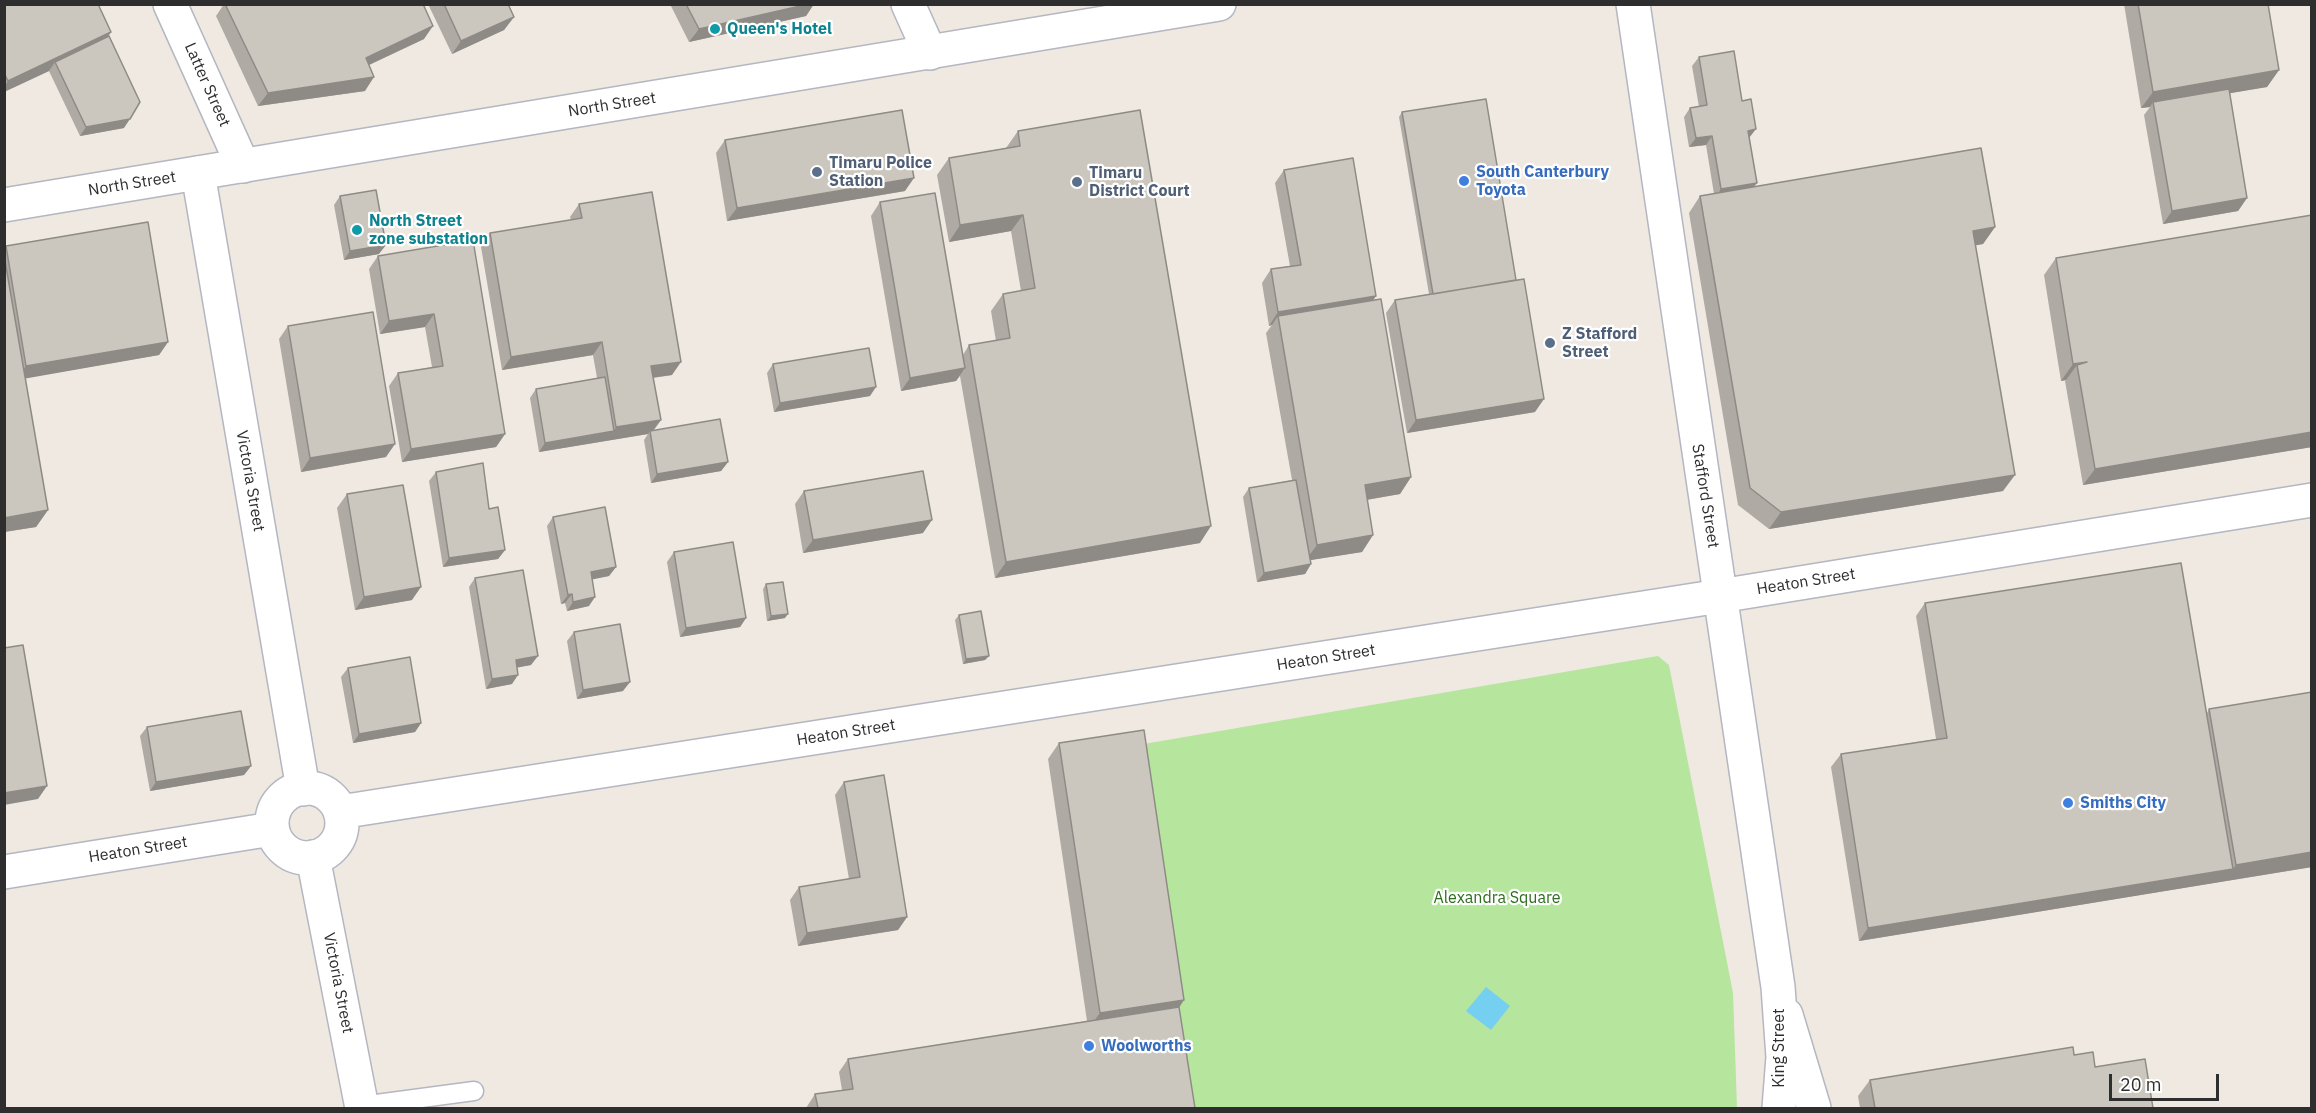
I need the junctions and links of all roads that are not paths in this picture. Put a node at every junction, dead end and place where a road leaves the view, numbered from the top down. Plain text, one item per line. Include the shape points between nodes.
1 (170, 4) edge
2 (908, 4) edge
3 (1219, 4) edge
4 (1633, 4) edge
5 (930, 53) junction
6 (243, 166) junction
7 (198, 173) junction
8 (4, 205) edge
9 (2312, 500) edge
10 (1720, 596) junction
11 (303, 789) junction
12 (340, 812) junction
13 (272, 829) junction
14 (313, 857) junction
15 (4, 872) edge
16 (1778, 987) junction
17 (474, 1091) dead end
18 (357, 1108) edge
19 (1779, 1108) edge
20 (1814, 1108) edge

1 - 6 street, Latter Street
2 - 5 street
3 - 5 street, North Street
4 - 10 street, Stafford Street
5 - 6 street, North Street
6 - 7 street, North Street
7 - 8 street, North Street
7 - 11 street, Victoria Street
9 - 10 street, Heaton Street
10 - 12 street, Heaton Street
10 - 16 street, Stafford Street
11 - 12 street via 326,794
11 - 13 street via 292,792 275,807
12 - 14 street via 339,836 333,846
13 - 14 street via 282,848 302,858
13 - 15 street, Heaton Street
14 - 18 street, Victoria Street
16 - 19 street, King Street via 1783,1057
16 - 20 street
17 - 18 lane

